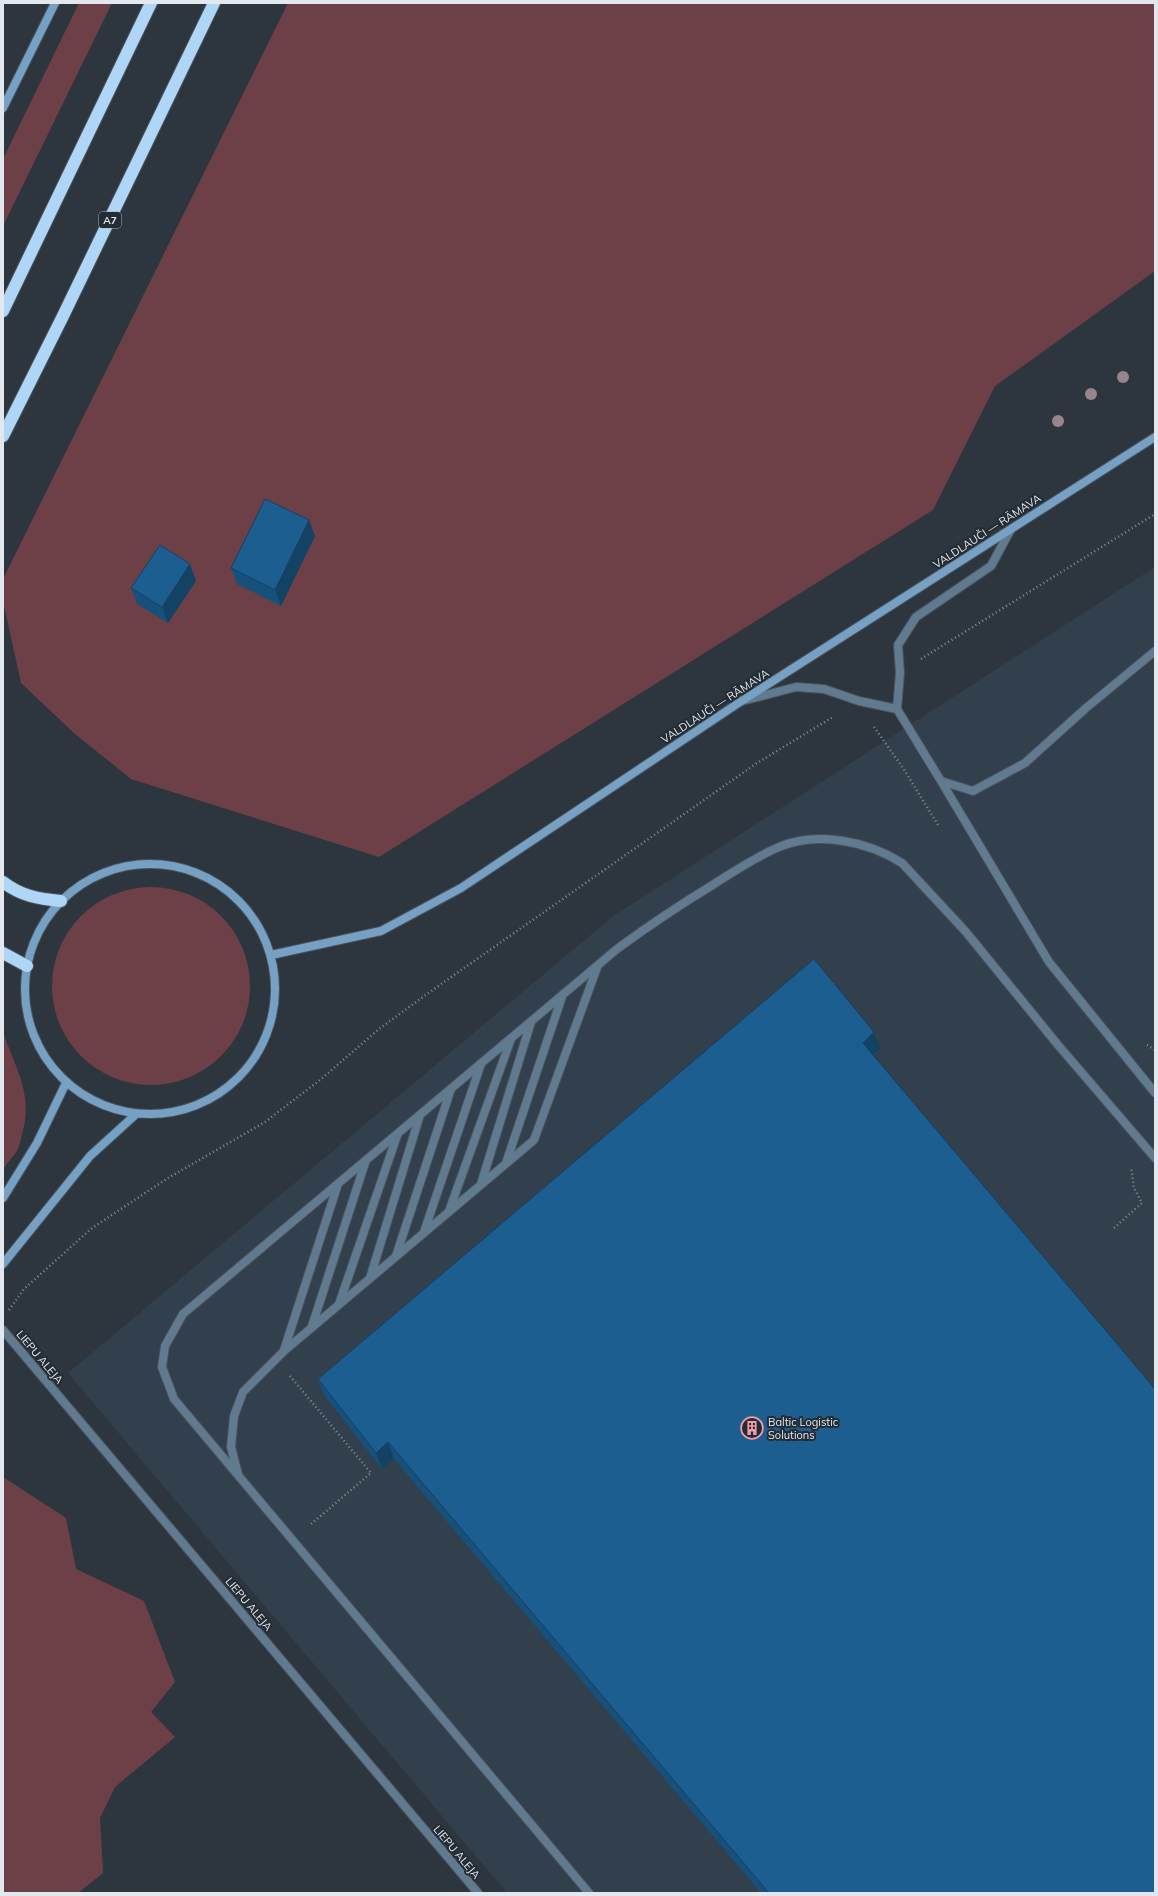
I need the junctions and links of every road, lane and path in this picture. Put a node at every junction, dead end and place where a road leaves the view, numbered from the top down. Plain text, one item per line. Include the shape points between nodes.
1 (55, 3) edge
2 (151, 3) edge
3 (214, 3) edge
4 (3, 108) edge
5 (3, 311) edge
6 (3, 436) edge
7 (1155, 437) edge
8 (1155, 514) edge
9 (1011, 529) junction
10 (1155, 651) edge
11 (900, 673) junction
12 (859, 701) junction
13 (740, 702) junction
14 (897, 709) junction
15 (941, 781) junction
16 (3, 882) edge
17 (62, 901) junction
18 (3, 953) edge
19 (270, 955) junction
20 (599, 964) junction
21 (27, 966) junction
22 (564, 994) junction
23 (531, 1021) junction
24 (511, 1038) junction
25 (482, 1063) junction
26 (66, 1082) junction
27 (452, 1088) junction
28 (1155, 1093) edge
29 (420, 1114) junction
30 (134, 1116) junction
31 (398, 1133) junction
32 (1155, 1158) edge
33 (366, 1160) junction
34 (1131, 1162) dead end
35 (506, 1164) junction
36 (338, 1183) junction
37 (481, 1185) junction
38 (3, 1198) edge
39 (449, 1212) junction
40 (1114, 1228) dead end
41 (424, 1233) junction
42 (395, 1257) junction
43 (3, 1264) edge
44 (369, 1279) junction
45 (339, 1304) junction
46 (7, 1313) dead end
47 (312, 1327) junction
48 (3, 1330) edge
49 (284, 1350) junction
50 (288, 1373) dead end
51 (238, 1476) junction
52 (304, 1530) dead end
53 (478, 1893) edge
54 (589, 1893) edge

1 - 4 main road
2 - 5 highway
3 - 6 highway, A7
7 - 9 main road, VALDLAUČI — RĀMAVA
8 - 11 path
9 - 11 street via 991,566 916,617 898,645
9 - 13 main road, VALDLAUČI — RĀMAVA
10 - 15 street via 1025,763 973,791
11 - 14 street
12 - 13 street via 824,689 796,687
12 - 14 street
12 - 46 path via 757,763 421,998 265,1122 168,1178 92,1228 24,1289
13 - 19 main road, VALDLAUČI — RĀMAVA via 461,888 381,931
14 - 15 street
15 - 28 street via 1049,962
16 - 17 highway via 14,890 35,898
17 - 19 main road via 89,880 121,867 172,864 194,872 228,891 254,920
17 - 21 main road via 40,931
18 - 21 highway
19 - 30 main road via 276,993 269,1030 252,1064 225,1090 192,1108
20 - 22 street
20 - 32 street via 657,919 753,860 780,847 818,839 847,841 868,847 890,855 902,863 966,932
20 - 35 street via 534,1140
21 - 26 main road via 26,1001 33,1035 50,1066
22 - 23 street
22 - 35 street
23 - 24 street
23 - 37 street
24 - 25 street
24 - 39 street
25 - 27 street
25 - 41 street
26 - 30 main road via 91,1098
26 - 38 main road via 37,1143
27 - 29 street
27 - 42 street
29 - 31 street
29 - 44 street
30 - 43 main road via 90,1156
31 - 33 street
31 - 45 street
33 - 36 street
33 - 47 street
34 - 40 path via 1134,1188 1142,1203
35 - 37 street
36 - 49 street
36 - 51 street via 183,1314 165,1346 162,1367 174,1399
37 - 39 street
39 - 41 street
41 - 42 street
42 - 44 street
44 - 45 street
45 - 47 street
47 - 49 street
48 - 53 street, LIEPU ALEJA
49 - 51 street via 243,1392 234,1416 231,1447
50 - 52 path via 371,1473
51 - 54 street

